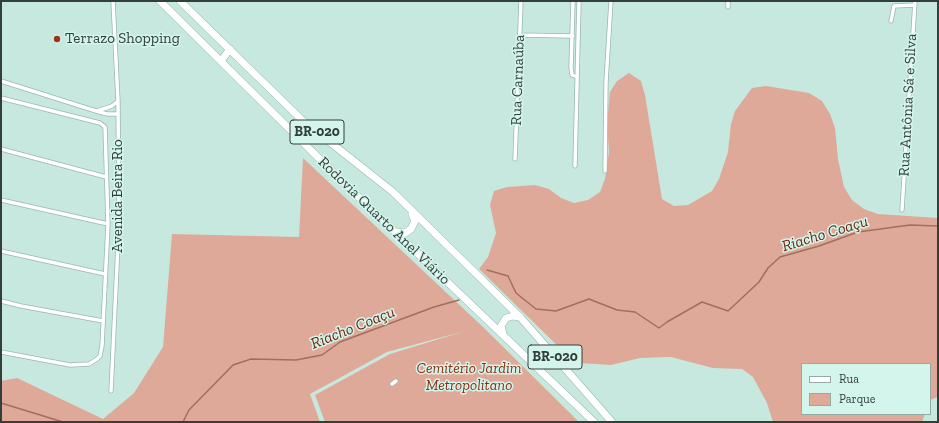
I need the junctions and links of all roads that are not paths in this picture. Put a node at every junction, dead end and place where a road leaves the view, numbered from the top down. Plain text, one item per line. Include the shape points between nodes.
1 (113, 1) edge
2 (160, 1) edge
3 (180, 1) edge
4 (521, 1) edge
5 (573, 1) edge
6 (579, 1) edge
7 (611, 1) edge
8 (728, 1) edge
9 (914, 3) edge
10 (728, 7) dead end
11 (891, 20) dead end
12 (520, 34) junction
13 (572, 36) junction
14 (578, 36) junction
15 (230, 49) junction
16 (221, 62) junction
17 (577, 77) junction
18 (1, 81) edge
19 (1, 98) edge
20 (118, 101) junction
21 (96, 111) junction
22 (118, 114) junction
23 (1, 150) edge
24 (515, 159) dead end
25 (575, 166) dead end
26 (604, 171) dead end
27 (106, 177) junction
28 (1, 200) edge
29 (902, 210) dead end
30 (411, 211) junction
31 (108, 224) junction
32 (395, 232) junction
33 (1, 251) edge
34 (105, 274) junction
35 (1, 301) edge
36 (520, 317) junction
37 (103, 321) junction
38 (503, 334) junction
39 (1, 352) edge
40 (396, 381) dead end
41 (392, 384) dead end
42 (111, 391) dead end
43 (594, 422) edge
44 (612, 422) edge

1 - 20 street, Avenida Beira Rio
2 - 16 highway, Rodovia Quarto Anel Viário / BR-020
3 - 15 highway, Rodovia Quarto Anel Viário / BR-020
4 - 12 street, Rua Carnaúba
5 - 13 street
6 - 14 street
7 - 26 street
8 - 10 street
9 - 11 street via 894,6
9 - 29 street, Rua Antônia Sá e Silva
12 - 13 street
12 - 24 street, Rua Carnaúba
13 - 14 street
13 - 17 street via 571,73
14 - 17 street
15 - 16 highway
15 - 30 highway, Rodovia Quarto Anel Viário / BR-020 via 302,120 393,192
16 - 32 highway, Rodovia Quarto Anel Viário / BR-020
17 - 25 street
18 - 21 street
19 - 27 street via 100,123 105,127
20 - 21 street via 112,106
20 - 22 street, Avenida Beira Rio
21 - 22 street
22 - 42 street, Avenida Beira Rio via 119,223
23 - 27 street
27 - 31 street
28 - 31 street
30 - 32 highway via 415,221 411,229 405,233
30 - 36 highway, Rodovia Quarto Anel Viário / BR-020
31 - 34 street
32 - 38 highway, Rodovia Quarto Anel Viário / BR-020
33 - 34 street
34 - 37 street
35 - 37 street
36 - 38 highway via 506,318 502,326
36 - 44 highway, Rodovia Quarto Anel Viário / BR-020
37 - 39 street via 102,352 89,364 70,365
38 - 43 highway, Rodovia Quarto Anel Viário / BR-020
40 - 41 street

